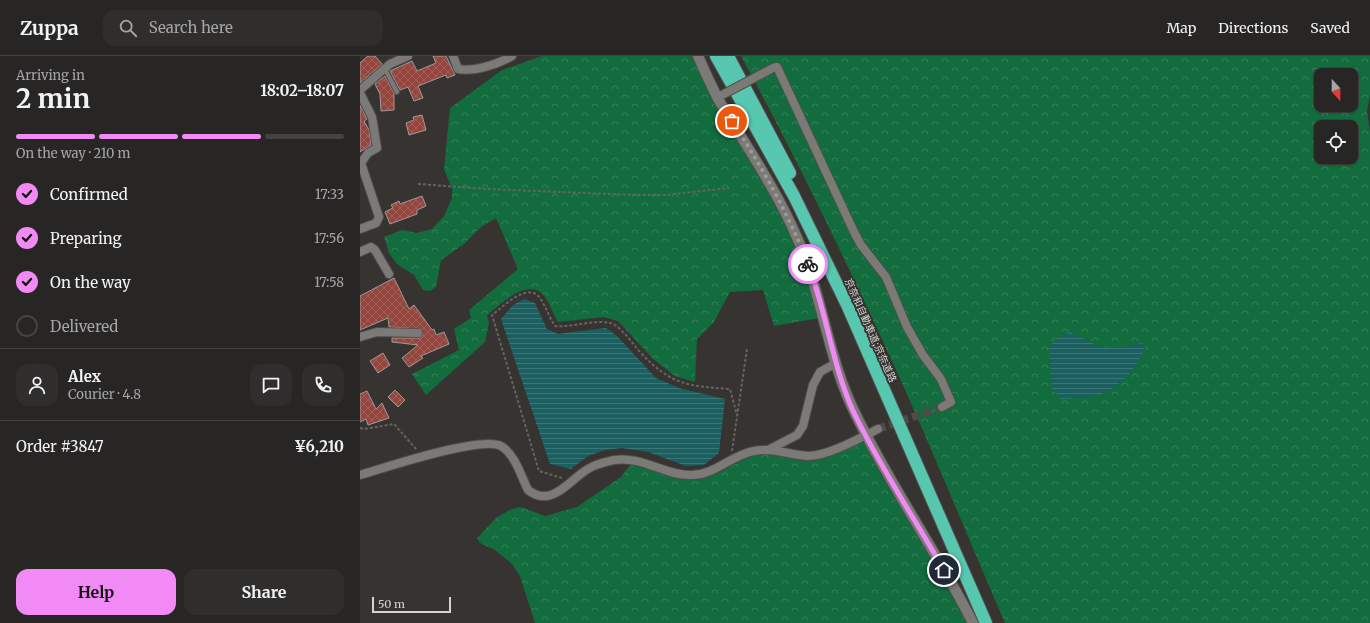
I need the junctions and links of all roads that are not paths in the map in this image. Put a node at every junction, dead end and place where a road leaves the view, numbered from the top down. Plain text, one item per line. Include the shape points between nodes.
1 (408, 56) edge
2 (453, 56) edge
3 (512, 56) edge
4 (698, 56) edge
5 (716, 56) edge
6 (728, 56) edge
7 (384, 69) junction
8 (360, 89) edge
9 (397, 92) dead end
10 (720, 97) junction
11 (360, 229) edge
12 (360, 252) edge
13 (389, 274) dead end
14 (418, 333) dead end
15 (360, 337) edge
16 (836, 363) junction
17 (942, 407) dead end
18 (878, 429) tunnel mouth
19 (866, 435) junction
20 (768, 450) junction
21 (360, 476) edge
22 (973, 623) edge
23 (986, 623) edge
24 (993, 623) edge

1 - 7 street
2 - 3 street via 458,69 468,71 504,61
4 - 10 street
5 - 23 highway, 京奈和自動車道;京奈道路 via 794,196 848,306
6 - 24 highway, 京奈和自動車道;京奈道路 via 765,123 846,288
7 - 8 street
7 - 9 lane
8 - 11 street via 372,117 377,148 368,153 361,163 379,217 376,223
10 - 16 street via 769,180 798,239 813,277
10 - 17 street, bridge via 777,67 854,232 886,277 910,332 923,356 941,379 951,402
12 - 13 street via 370,247 375,250
14 - 15 street via 377,332
16 - 19 street via 855,415
16 - 20 street via 820,372 813,385 803,426 797,435
18 - 19 street
19 - 20 street via 824,453 810,456
19 - 22 street via 886,475 915,518
20 - 21 street via 754,451 697,475 682,474 645,462 614,460 587,469 554,494 545,495 528,490 509,453 490,443 422,455

